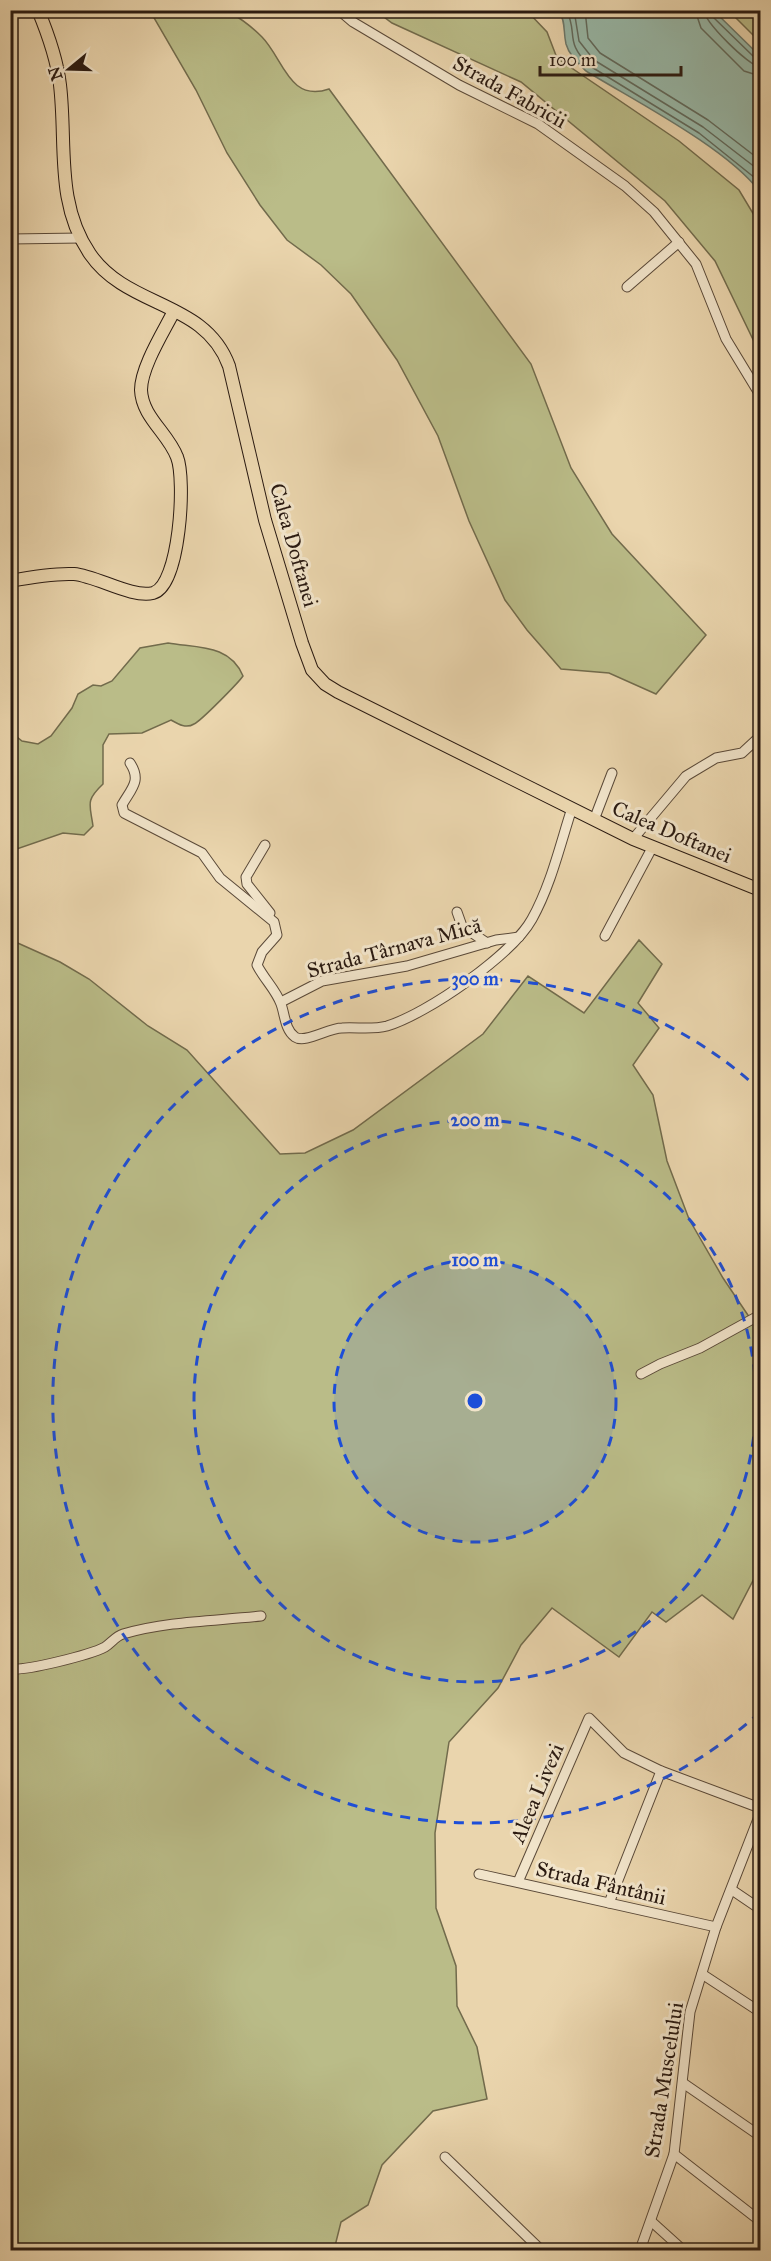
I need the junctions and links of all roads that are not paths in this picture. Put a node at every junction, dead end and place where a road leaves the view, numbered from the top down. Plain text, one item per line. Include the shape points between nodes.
1 (38, 10) edge
2 (339, 10) edge
3 (81, 238) junction
4 (10, 239) edge
5 (679, 242) junction
6 (627, 287) dead end
7 (174, 310) junction
8 (760, 395) edge
9 (10, 581) edge
10 (756, 740) dead end
11 (130, 763) dead end
12 (612, 773) dead end
13 (573, 808) junction
14 (594, 820) junction
15 (633, 840) junction
16 (265, 845) dead end
17 (652, 848) junction
18 (760, 890) edge
19 (457, 912) dead end
20 (274, 922) junction
21 (605, 936) dead end
22 (519, 937) junction
23 (487, 943) junction
24 (280, 1002) junction
25 (760, 1315) edge
26 (641, 1374) dead end
27 (261, 1616) dead end
28 (10, 1669) edge
29 (661, 1771) junction
30 (760, 1808) edge
31 (760, 1814) edge
32 (478, 1874) dead end
33 (518, 1882) junction
34 (732, 1890) junction
35 (609, 1903) junction
36 (760, 1909) edge
37 (716, 1927) junction
38 (702, 1974) junction
39 (760, 2012) edge
40 (683, 2082) junction
41 (760, 2136) edge
42 (674, 2154) junction
43 (445, 2157) dead end
44 (760, 2221) edge
45 (652, 2222) junction
46 (541, 2250) edge
47 (640, 2250) edge
48 (683, 2250) edge

1 - 3 main road, Calea Doftanei via 58,70 65,187
2 - 5 street, Strada Fabricii via 426,66 519,112 552,134 625,186
3 - 4 street
3 - 7 main road, Calea Doftanei via 113,279
5 - 6 street
5 - 8 street, Strada Fabricii via 696,264 726,339
7 - 9 main road via 141,385 145,407 175,451 181,470 176,545 168,579 157,591 143,594 75,574
7 - 13 main road, Calea Doftanei via 210,332 225,355 265,520 312,670 338,692
10 - 15 street via 742,753 716,758 686,776
11 - 20 street via 136,782 122,805 124,813 202,853 220,878
12 - 14 street
13 - 14 main road, Calea Doftanei
13 - 22 street via 538,906
14 - 15 main road, Calea Doftanei
15 - 17 main road, Calea Doftanei
16 - 20 street via 246,877
17 - 18 main road, Calea Doftanei
17 - 21 street
19 - 23 street via 462,926
20 - 24 street via 277,935 262,952 257,965
22 - 23 street, Strada Târnava Mică
22 - 24 street via 433,1004 385,1027 334,1028 303,1040 289,1030
23 - 24 street, Strada Târnava Mică via 407,966 322,981
25 - 26 street
27 - 28 street via 186,1622 121,1634 91,1653 31,1668
29 - 30 street
29 - 33 street, Aleea Livezi via 624,1753 589,1718
29 - 35 street
31 - 34 street, Strada Muscelului
32 - 33 street, Strada Fântânii
33 - 35 street, Strada Fântânii
34 - 36 street
34 - 37 street, Strada Muscelului
35 - 37 street, Strada Fântânii
37 - 38 street, Strada Muscelului
38 - 39 street
38 - 40 street, Strada Muscelului via 690,2012
40 - 41 street
40 - 42 street, Strada Muscelului
42 - 44 street
42 - 45 street, Strada Muscelului
43 - 46 street
45 - 47 street, Strada Muscelului
45 - 48 street

